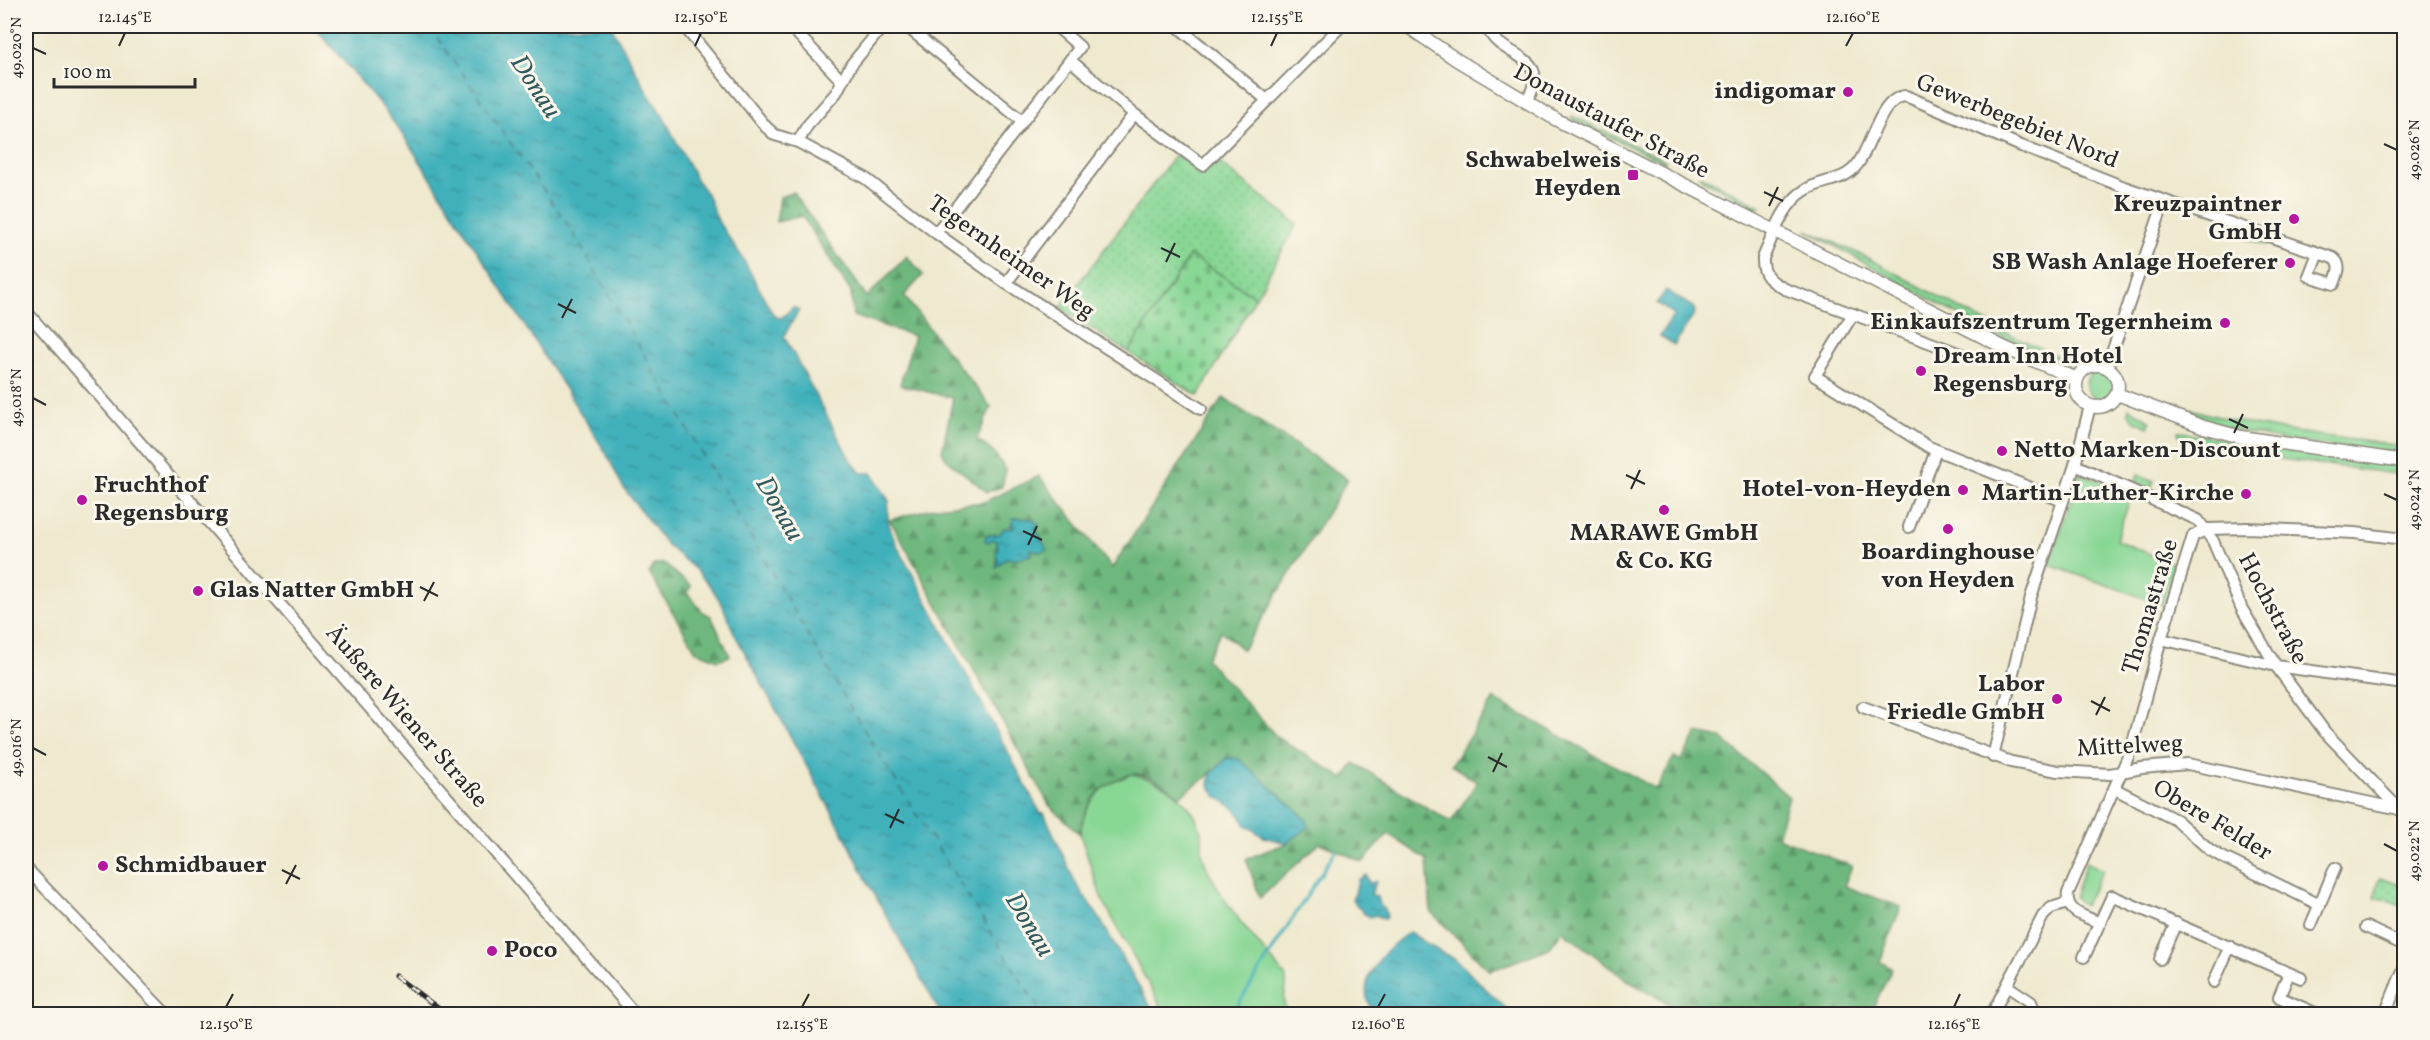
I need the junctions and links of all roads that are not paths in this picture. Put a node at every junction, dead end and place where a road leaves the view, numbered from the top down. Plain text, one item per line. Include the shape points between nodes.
1 (684, 26) edge
2 (790, 26) edge
3 (884, 26) edge
4 (906, 26) edge
5 (1056, 26) edge
6 (1177, 26) edge
7 (1341, 26) edge
8 (1407, 26) edge
9 (1487, 26) edge
10 (1070, 60) junction
11 (842, 80) junction
12 (1267, 100) junction
13 (1526, 103) junction
14 (1134, 114) junction
15 (1022, 121) junction
16 (798, 142) junction
17 (2164, 202) junction
18 (1776, 232) junction
19 (936, 233) junction
20 (2318, 253) dead end
21 (1006, 283) junction
22 (26, 311) edge
23 (1854, 314) junction
24 (1969, 357) dead end
25 (2108, 367) junction
26 (2078, 379) junction
27 (2117, 394) junction
28 (2090, 406) junction
29 (1201, 409) dead end
30 (1936, 450) junction
31 (2404, 461) edge
32 (2075, 465) junction
33 (2063, 501) junction
34 (1909, 527) dead end
35 (2206, 529) junction
36 (2404, 539) edge
37 (2161, 639) junction
38 (2276, 666) junction
39 (2404, 684) edge
40 (1863, 707) dead end
41 (1993, 757) junction
42 (2123, 772) junction
43 (2115, 789) junction
44 (2403, 811) edge
45 (26, 868) edge
46 (2335, 868) dead end
47 (2068, 903) junction
48 (2320, 905) junction
49 (2100, 922) junction
50 (2176, 923) junction
51 (2311, 925) dead end
52 (2366, 927) dead end
53 (2404, 945) edge
54 (2230, 946) junction
55 (2084, 957) dead end
56 (2160, 959) dead end
57 (2404, 968) edge
58 (2289, 972) junction
59 (2301, 978) dead end
60 (2214, 982) dead end
61 (2007, 986) junction
62 (166, 1014) edge
63 (635, 1014) edge
64 (1992, 1014) edge
65 (2036, 1014) edge
66 (2318, 1014) edge
67 (2385, 1014) edge

1 - 16 street, Tegernheimer Weg via 766,127 787,141
2 - 11 street
3 - 11 street
4 - 15 street
5 - 10 street via 1080,47
6 - 12 street
7 - 12 street
8 - 13 main road, Donaustaufer Straße
9 - 13 street via 1495,38 1532,66 1536,83
10 - 14 street
10 - 15 street
11 - 16 street
12 - 14 street via 1203,165
13 - 18 main road, Donaustaufer Straße
14 - 21 street
15 - 19 street
16 - 19 street, Tegernheimer Weg via 865,178
17 - 18 street, Gewerbegebiet Nord via 1899,96 1889,103 1858,165 1840,179 1797,196
17 - 20 street, Gewerbegebiet Nord
17 - 25 street
18 - 23 street via 1763,258 1765,275 1785,289
18 - 26 main road, Donaustaufer Straße via 2005,348
19 - 21 street, Tegernheimer Weg
21 - 29 street, Tegernheimer Weg
22 - 63 street, Äußere Wiener Straße
23 - 24 street
23 - 30 street via 1815,376
25 - 26 main road via 2093,365
25 - 27 main road via 2116,376
26 - 28 main road via 2077,392
27 - 28 main road via 2109,404
27 - 31 main road via 2241,437
28 - 32 street
30 - 33 street
30 - 34 street
32 - 33 street
32 - 35 street via 2198,520
33 - 41 street via 2031,597
35 - 36 street via 2288,529
35 - 37 street, Thomastraße via 2193,536
35 - 38 street, Hochstraße via 2242,609
37 - 38 street
37 - 42 street, Thomastraße
38 - 39 street
38 - 44 street, Hochstraße via 2335,744
40 - 41 street, Mittelweg
41 - 42 street, Mittelweg via 2058,771
42 - 43 street, Obere Felder
42 - 44 street, Mittelweg via 2188,764
43 - 47 street, Obere Felder via 2068,893
43 - 48 street, Obere Felder via 2176,820 2222,857
45 - 62 street
46 - 48 street
47 - 49 street via 2076,913
47 - 61 street via 2051,908 2043,916
48 - 51 street
49 - 50 street via 2112,896
49 - 55 street
50 - 54 street
50 - 56 street
52 - 53 street
54 - 58 street
54 - 60 street
57 - 67 street
58 - 59 street
58 - 66 street via 2279,998
61 - 64 street
61 - 65 street via 2031,1002

